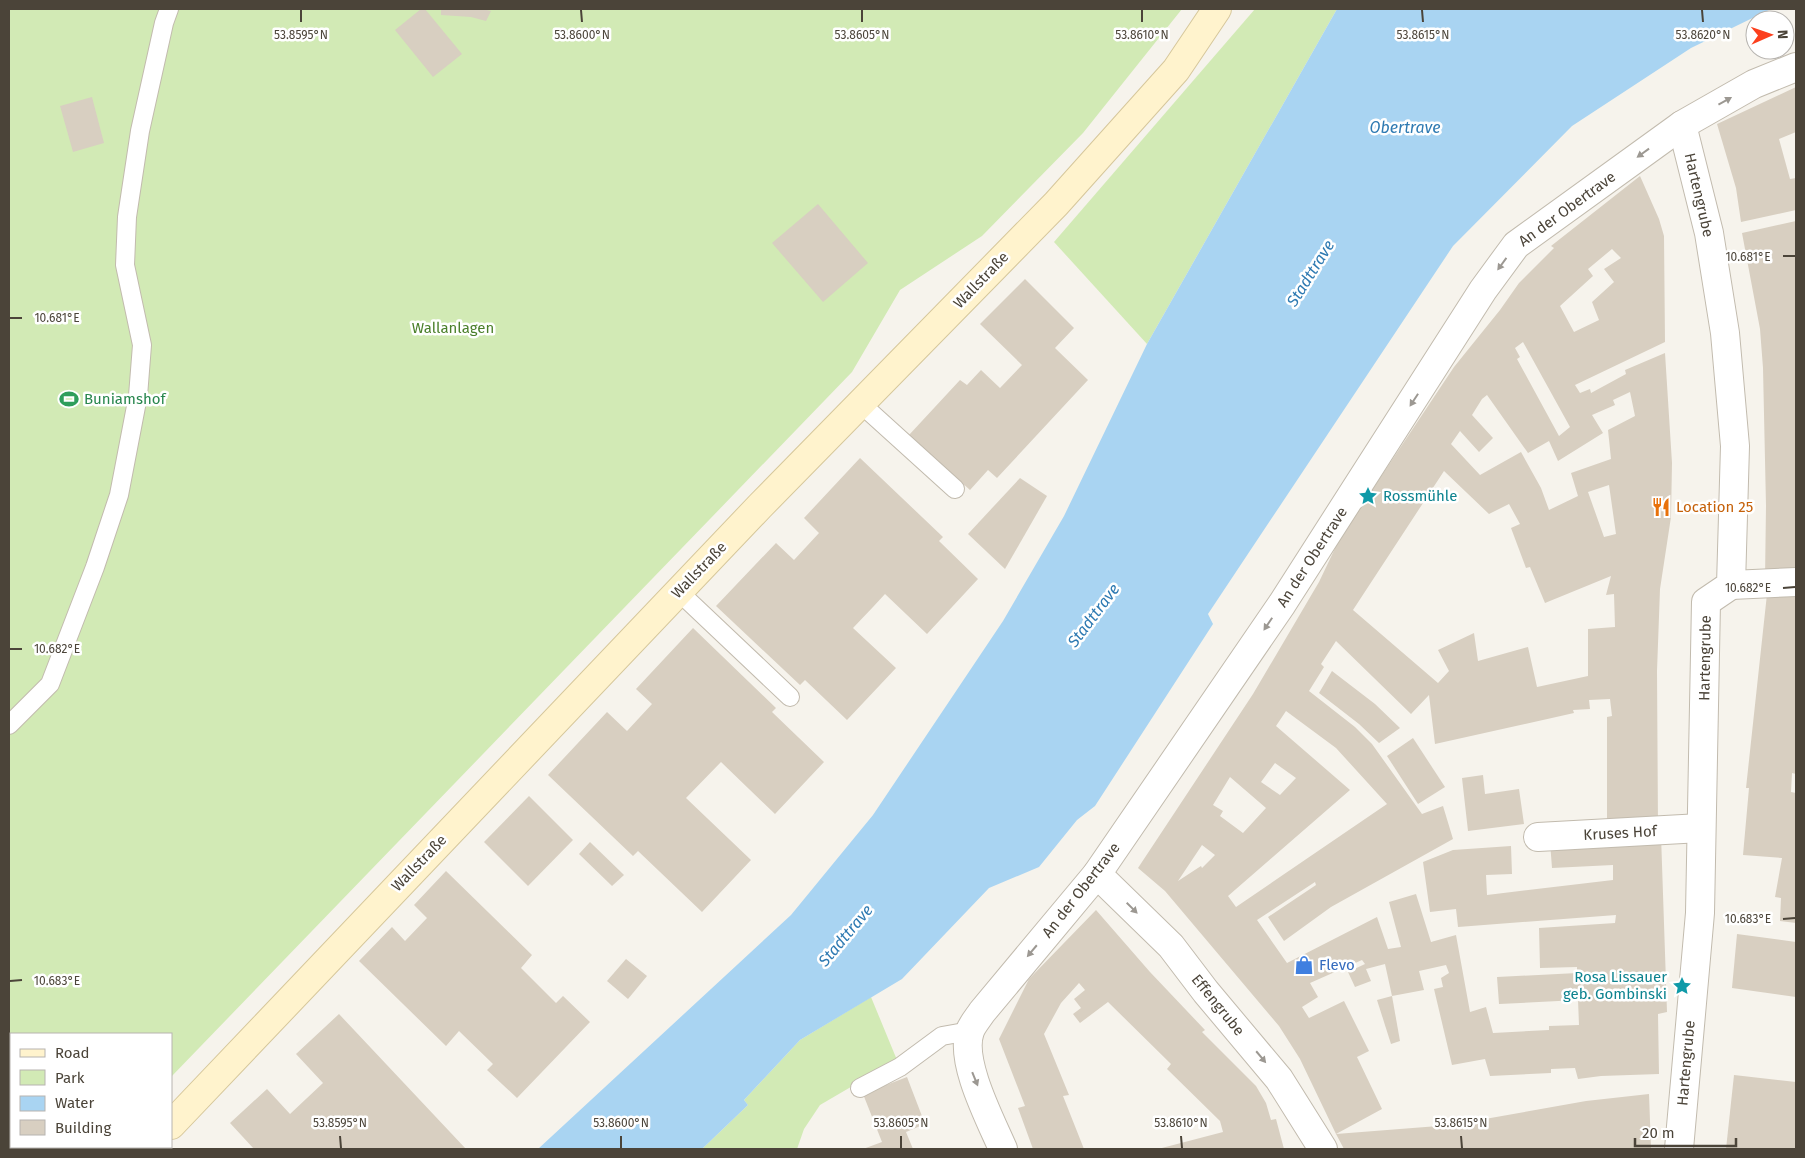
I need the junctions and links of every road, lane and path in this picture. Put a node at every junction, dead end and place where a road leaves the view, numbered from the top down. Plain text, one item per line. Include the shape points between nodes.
1 (169, 9) edge
2 (1217, 9) edge
3 (1796, 67) edge
4 (1682, 125) junction
5 (860, 403) junction
6 (954, 489) dead end
7 (1796, 582) edge
8 (1732, 585) junction
9 (678, 591) junction
10 (790, 697) dead end
11 (9, 725) edge
12 (1701, 828) junction
13 (1538, 837) dead end
14 (1098, 874) junction
15 (970, 1032) junction
16 (860, 1088) dead end
17 (172, 1124) edge
18 (1003, 1149) edge
19 (1323, 1149) edge
20 (1679, 1149) edge

1 - 11 lane via 140,131 127,217 125,265 142,345 138,396 119,495 50,684
2 - 5 main road, Wallstraße via 1176,70 1069,189
4 -> 3 street, An der Obertrave via 1754,84
4 - 8 street, Hartengrube via 1709,232 1726,333 1735,446
4 -> 14 street, An der Obertrave via 1516,245 1282,604
5 - 6 lane
5 - 9 main road, Wallstraße
7 - 8 street
8 - 12 street, Hartengrube via 1706,602
9 - 10 lane
9 - 17 main road, Wallstraße
12 - 13 street, Kruses Hof
12 - 20 street, Hartengrube via 1700,913
14 -> 15 street, An der Obertrave via 982,1012
14 -> 19 street, Effengrube via 1171,946 1279,1079
15 - 16 lane via 942,1036 900,1067
15 -> 18 street via 967,1046 970,1065

